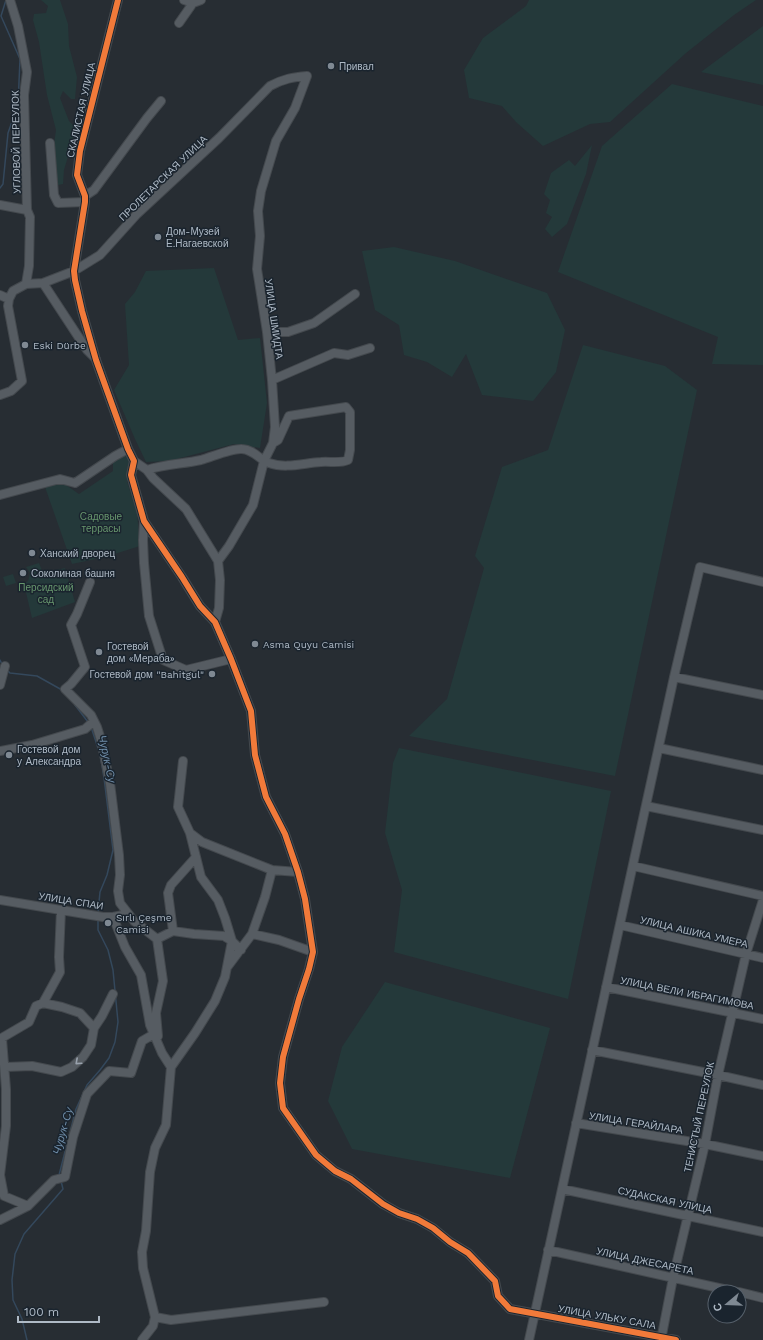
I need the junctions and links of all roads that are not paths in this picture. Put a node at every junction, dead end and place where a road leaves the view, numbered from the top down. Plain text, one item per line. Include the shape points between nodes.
1 (10, 0) edge
2 (118, 0) edge
3 (184, 0) edge
4 (201, 0) edge
5 (193, 3) junction
6 (179, 23) dead end
7 (307, 76) joint
8 (161, 101) dead end
9 (50, 142) dead end
10 (85, 199) junction
11 (0, 205) edge
12 (27, 210) junction
13 (74, 271) junction
14 (43, 283) junction
15 (26, 284) junction
16 (355, 294) dead end
17 (0, 295) edge
18 (9, 299) junction
19 (267, 332) junction
20 (370, 348) dead end
21 (96, 360) junction
22 (272, 380) junction
23 (0, 395) edge
24 (272, 443) junction
25 (128, 449) junction
26 (134, 461) junction
27 (264, 462) junction
28 (147, 470) junction
29 (0, 495) edge
30 (144, 521) junction
31 (218, 562) junction
32 (90, 582) dead end
33 (763, 582) edge
34 (215, 622) junction
35 (231, 659) junction
36 (5, 668) dead end
37 (674, 677) junction
38 (0, 684) edge
39 (763, 695) edge
40 (91, 723) junction
41 (659, 748) junction
42 (0, 751) edge
43 (183, 761) dead end
44 (763, 770) edge
45 (646, 806) junction
46 (763, 830) edge
47 (190, 833) junction
48 (196, 857) junction
49 (633, 866) junction
50 (272, 870) junction
51 (298, 872) junction
52 (763, 896) edge
53 (0, 900) edge
54 (763, 900) edge
55 (61, 910) junction
56 (128, 914) junction
57 (113, 917) junction
58 (620, 925) junction
59 (173, 931) junction
60 (252, 934) junction
61 (157, 940) junction
62 (232, 941) junction
63 (241, 950) junction
64 (312, 952) junction
65 (746, 954) junction
66 (763, 958) edge
67 (228, 966) junction
68 (606, 987) junction
69 (112, 994) dead end
70 (43, 1003) junction
71 (733, 1012) junction
72 (763, 1019) edge
73 (94, 1028) junction
74 (154, 1034) junction
75 (1, 1039) edge
76 (592, 1050) junction
77 (162, 1053) junction
78 (171, 1066) junction
79 (5, 1067) junction
80 (718, 1074) junction
81 (763, 1086) edge
82 (576, 1123) junction
83 (705, 1144) junction
84 (763, 1156) edge
85 (562, 1189) junction
86 (28, 1206) junction
87 (688, 1215) junction
88 (0, 1220) edge
89 (763, 1232) edge
90 (548, 1250) junction
91 (673, 1278) junction
92 (707, 1285) edge
93 (747, 1294) edge
94 (763, 1298) edge
95 (324, 1302) dead end
96 (534, 1314) junction
97 (155, 1317) junction
98 (153, 1326) junction
99 (662, 1338) edge
100 (142, 1340) edge
101 (151, 1340) edge
102 (529, 1340) edge
103 (676, 1340) edge

1 - 12 street, УГЛОВОЙ ПЕРЕУЛОК via 27,72 24,95
2 - 10 street, СКАЛИСТАЯ УЛИЦА via 80,151 77,175
3 - 5 street
4 - 5 street
5 - 6 street
7 - 13 street, ПРОЛЕТАРСКАЯ УЛИЦА via 292,77 270,86 219,138 137,214 100,255
7 - 19 street, УЛИЦА ШМИДТА via 295,108 276,141 261,190 258,211 258,270
8 - 10 street
9 - 10 street via 54,195 58,203
10 - 13 street, СКАЛИСТАЯ УЛИЦА
11 - 12 street
12 - 15 street, УГЛОВОЙ ПЕРЕУЛОК via 30,217
13 - 14 street, ПРОЛЕТАРСКАЯ УЛИЦА
13 - 21 street
14 - 15 street, ПРОЛЕТАРСКАЯ УЛИЦА
14 - 21 street
15 - 18 street via 13,291
16 - 19 street via 314,323 288,332
17 - 18 street
18 - 23 street via 8,306 22,381 11,391
19 - 22 street, УЛИЦА ШМИДТА
20 - 22 street via 348,355 334,353
21 - 25 street
22 - 24 street, УЛИЦА ШМИДТА via 275,426
24 - 27 street, УЛИЦА ШМИДТА
24 - 27 street via 278,440 289,416 346,407 350,412 348,460 342,463 322,462 289,466
25 - 26 street
25 - 29 street via 75,483 60,479
26 - 28 street
26 - 30 street via 131,475
27 - 28 street via 256,453 242,449
27 - 31 street, УЛИЦА ШМИДТА via 253,505
28 - 31 street via 186,508
30 - 34 street, УЛИЦА УЛЬКУ САЛА via 200,606
30 - 35 street via 149,616 163,660 186,670
31 - 34 street via 219,608
32 - 40 street via 71,625 85,667 65,689 91,716
33 - 37 street via 700,567
34 - 35 street, УЛИЦА УЛЬКУ САЛА
35 - 51 street, УЛИЦА УЛЬКУ САЛА via 251,711 255,755 266,797 285,834
36 - 38 street
37 - 39 street
37 - 41 street
40 - 42 street via 85,729
40 - 56 street via 101,740 110,783 119,855 118,891 120,903
41 - 44 street
41 - 45 street
43 - 47 street via 178,807
45 - 46 street
45 - 49 street
47 - 48 street
47 - 50 street via 202,842
48 - 59 street via 171,885 168,893
48 - 62 street via 201,877 218,900
49 - 52 street
49 - 58 street
50 - 51 street
50 - 60 street
51 - 64 street, УЛИЦА УЛЬКУ САЛА via 305,899
53 - 55 street, УЛИЦА СПАИ
54 - 65 street, ТЕНИСТЫЙ ПЕРЕУЛОК
55 - 57 street, УЛИЦА СПАИ
55 - 70 street via 60,972
56 - 57 street, УЛИЦА СПАИ
56 - 61 street
57 - 74 street via 125,947 141,975
58 - 65 street, УЛИЦА АШИКА УМЕРА
58 - 68 street
59 - 61 street
59 - 62 street via 224,936
60 - 63 street
60 - 64 street via 280,940
61 - 77 street via 163,981 156,1013
62 - 63 street
62 - 67 street
63 - 67 street
64 - 96 street, УЛИЦА УЛЬКУ САЛА via 283,1058 280,1083 283,1108 316,1155 335,1171 351,1179 399,1214 433,1228 468,1253 495,1281 498,1296 510,1310
65 - 66 street, УЛИЦА АШИКА УМЕРА
65 - 71 street, ТЕНИСТЫЙ ПЕРЕУЛОК
67 - 78 street via 215,1001
68 - 71 street, УЛИЦА ВЕЛИ ИБРАГИМОВА
68 - 76 street
69 - 73 street
70 - 73 street via 80,1013
70 - 75 street via 36,1006 29,1022
71 - 72 street, УЛИЦА ВЕЛИ ИБРАГИМОВА
71 - 80 street, ТЕНИСТЫЙ ПЕРЕУЛОК
73 -> 79 street via 91,1045 83,1057 72,1067 61,1072 32,1066
74 - 77 street
74 - 86 street via 142,1041 131,1073 109,1070 87,1094 73,1137 65,1177 54,1180
75 - 79 street
76 - 80 street
76 - 82 street
77 - 78 street
78 - 97 street via 166,1126 156,1148 150,1172 142,1252 143,1268
79 - 86 street via 6,1126 0,1176 4,1196
80 - 81 street
80 - 83 street, ТЕНИСТЫЙ ПЕРЕУЛОК
82 - 83 street, УЛИЦА ГЕРАЙЛАРА
82 - 85 street
83 - 84 street, УЛИЦА ГЕРАЙЛАРА
83 - 87 street, ТЕНИСТЫЙ ПЕРЕУЛОК
85 - 87 street, СУДАКСКАЯ УЛИЦА
85 - 90 street
86 - 88 street
87 - 89 street, СУДАКСКАЯ УЛИЦА
87 - 91 street, ТЕНИСТЫЙ ПЕРЕУЛОК
90 - 91 street, УЛИЦА ДЖЕСАРЕТА
90 - 96 street
91 - 92 street, УЛИЦА ДЖЕСАРЕТА
91 - 99 street, ТЕНИСТЫЙ ПЕРЕУЛОК
93 - 94 street, УЛИЦА ДЖЕСАРЕТА
95 - 97 street via 171,1320
96 - 99 street, УЛИЦА УЛЬКУ САЛА
96 - 102 street
97 - 98 street
98 - 100 street
98 - 101 street
99 - 103 street, УЛИЦА УЛЬКУ САЛА

